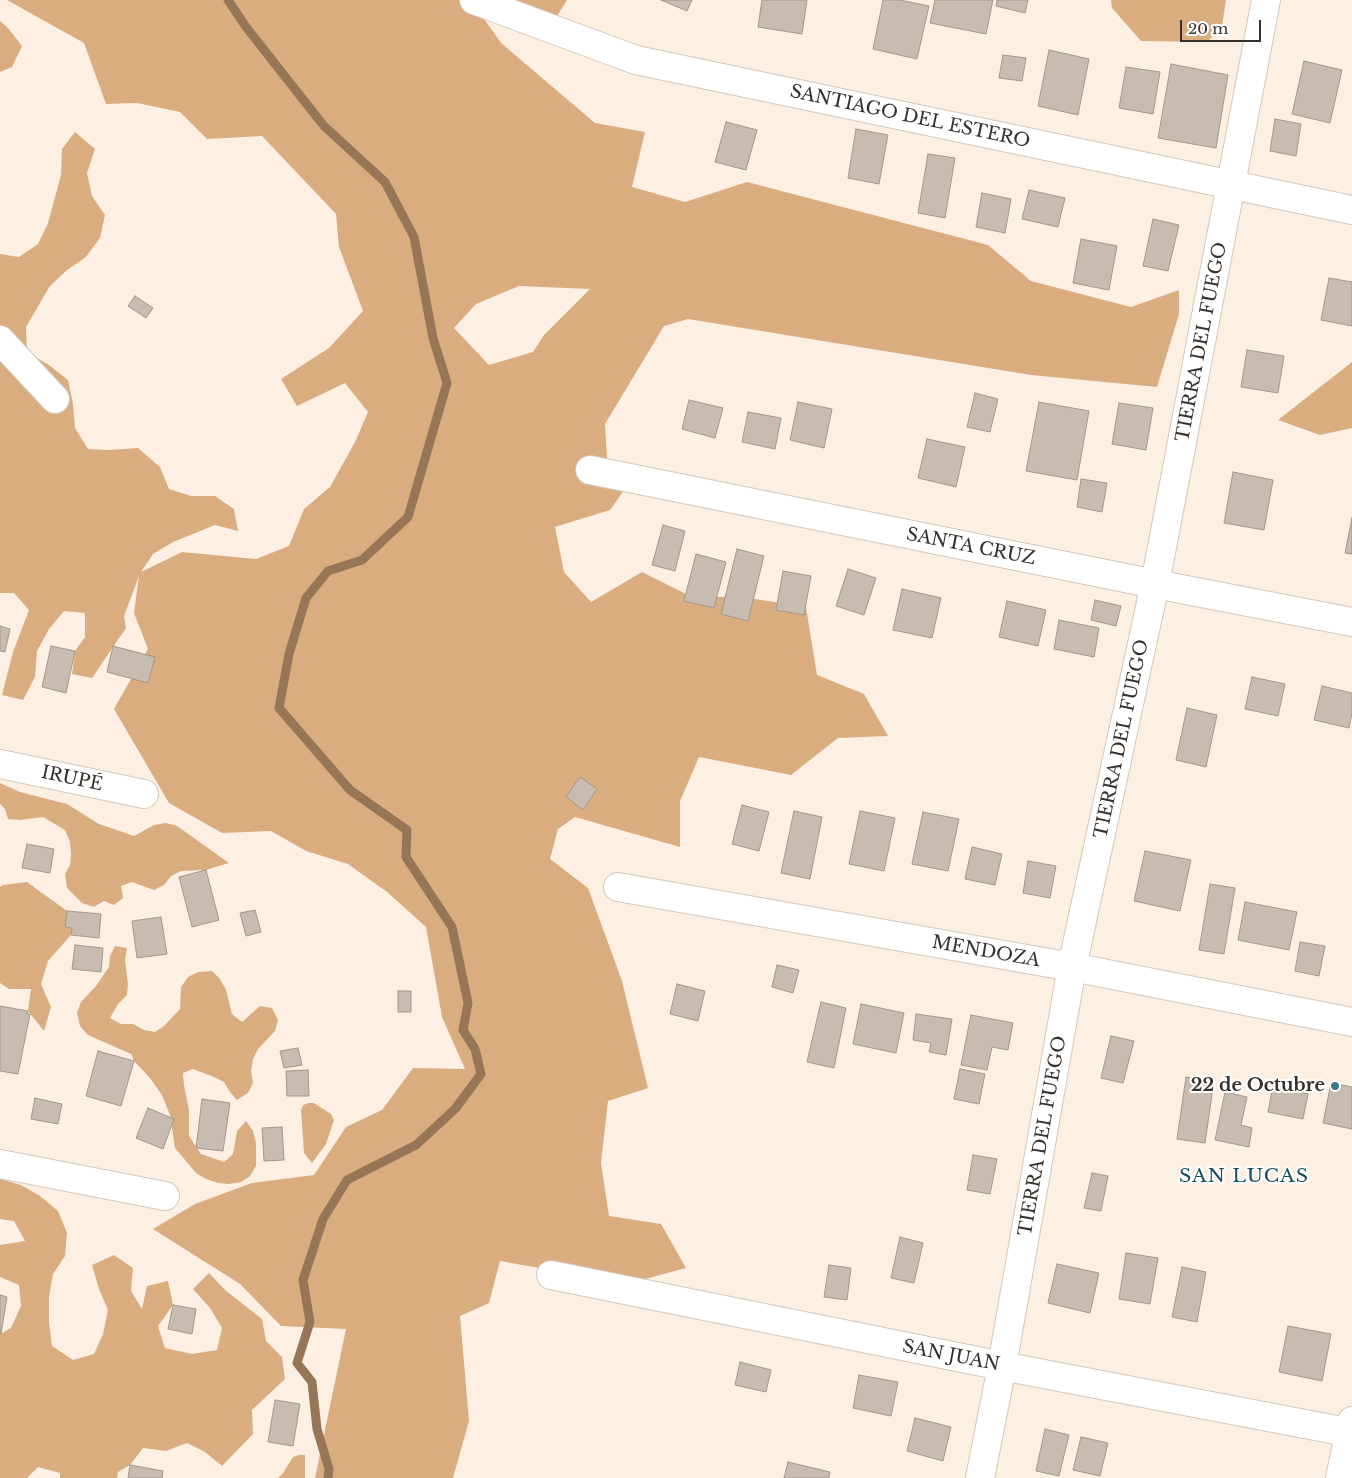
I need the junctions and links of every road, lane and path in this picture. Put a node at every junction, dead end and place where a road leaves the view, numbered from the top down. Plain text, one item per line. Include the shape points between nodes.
1 (474, 0) edge
2 (1266, 0) edge
3 (1232, 184) junction
4 (1352, 210) edge
5 (0, 340) edge
6 (55, 400) dead end
7 (590, 470) dead end
8 (1155, 584) junction
9 (1352, 622) edge
10 (0, 764) edge
11 (144, 794) dead end
12 (618, 887) dead end
13 (1072, 967) junction
14 (1352, 1022) edge
15 (0, 1164) edge
16 (165, 1196) dead end
17 (551, 1275) dead end
18 (1002, 1366) junction
19 (1351, 1429) edge
20 (980, 1478) edge
21 (1340, 1478) edge

1 - 3 street, SANTIAGO DEL ESTERO via 636,60
2 - 3 street, TIERRA DEL FUEGO
3 - 4 street, SANTIAGO DEL ESTERO
3 - 8 street, TIERRA DEL FUEGO
5 - 6 street
7 - 8 street, SANTA CRUZ
8 - 9 street, SANTA CRUZ
8 - 13 street, TIERRA DEL FUEGO
10 - 11 street, IRUPÉ
12 - 13 street, MENDOZA
13 - 14 street, MENDOZA
13 - 18 street, TIERRA DEL FUEGO
15 - 16 street
17 - 18 street, SAN JUAN
18 - 19 street, SAN JUAN
18 - 20 street, TIERRA DEL FUEGO
19 - 21 street

